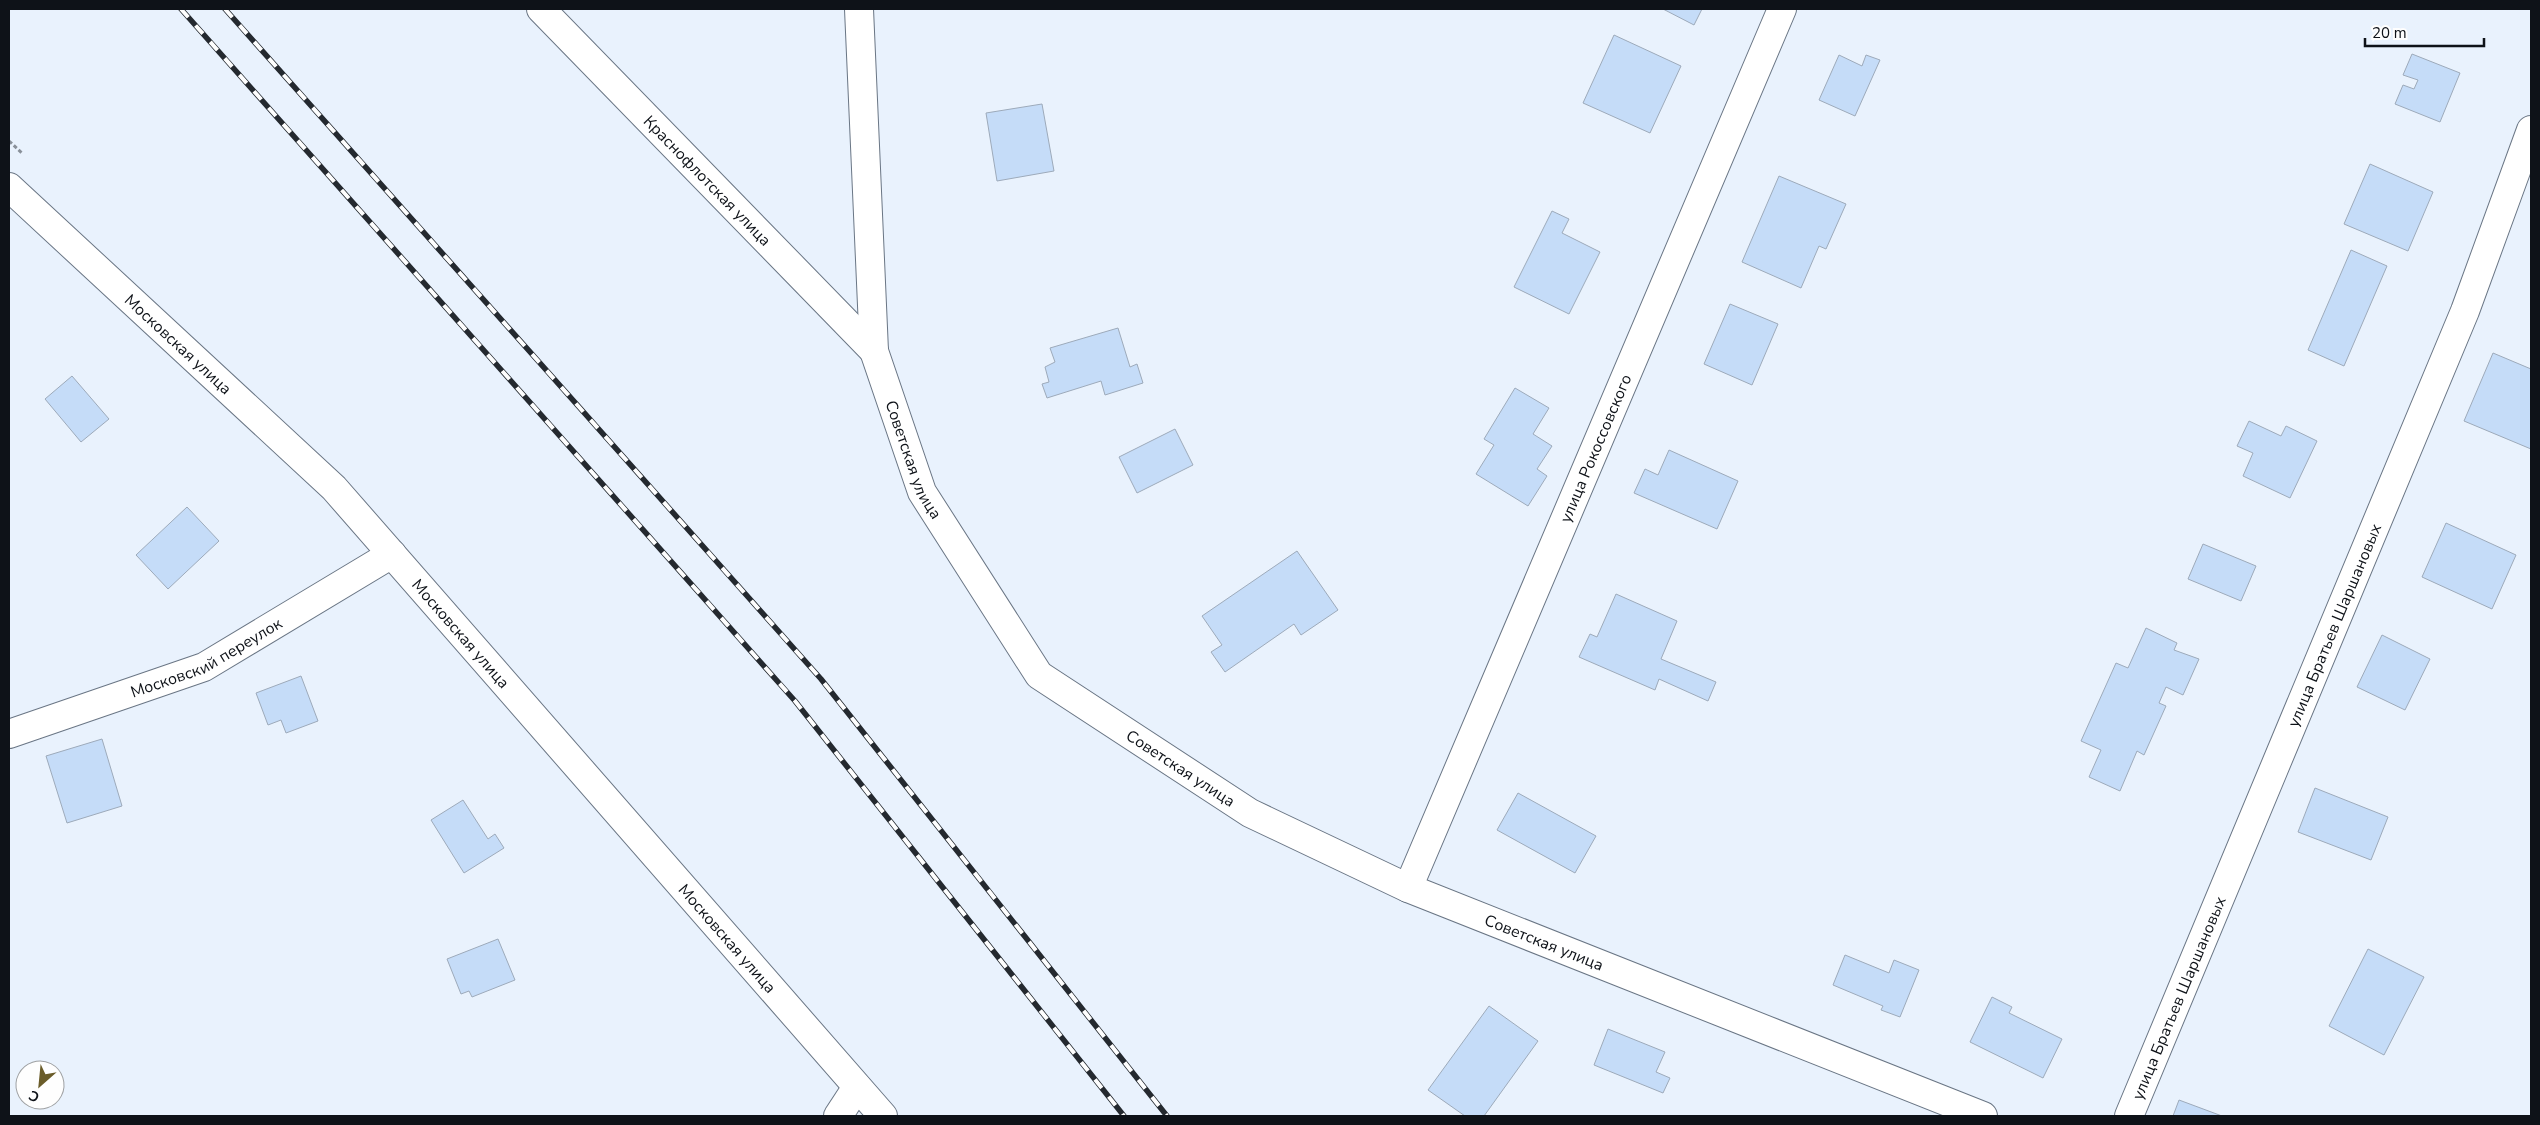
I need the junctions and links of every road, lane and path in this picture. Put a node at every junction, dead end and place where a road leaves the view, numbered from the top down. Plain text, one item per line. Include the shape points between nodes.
1 (541, 9) edge
2 (859, 9) edge
3 (1782, 9) edge
4 (2531, 130) edge
5 (9, 187) edge
6 (874, 351) junction
7 (392, 554) junction
8 (9, 734) edge
9 (1408, 888) junction
10 (857, 1087) junction
11 (838, 1116) edge
12 (883, 1116) edge
13 (1983, 1116) edge
14 (2129, 1116) edge

1 - 6 street, Краснофлотская улица
2 - 6 street, Советская улица
3 - 9 street, улица Рокоссовского
4 - 14 street, улица Братьев Шаршановых via 2465,311
5 - 7 street, Московская улица via 334,488
6 - 9 street, Советская улица via 922,492 1039,675 1250,813
7 - 8 street, Московский переулок via 204,667
7 - 10 street, Московская улица
9 - 13 street, Советская улица
10 - 11 street
10 - 12 street, Московская улица

